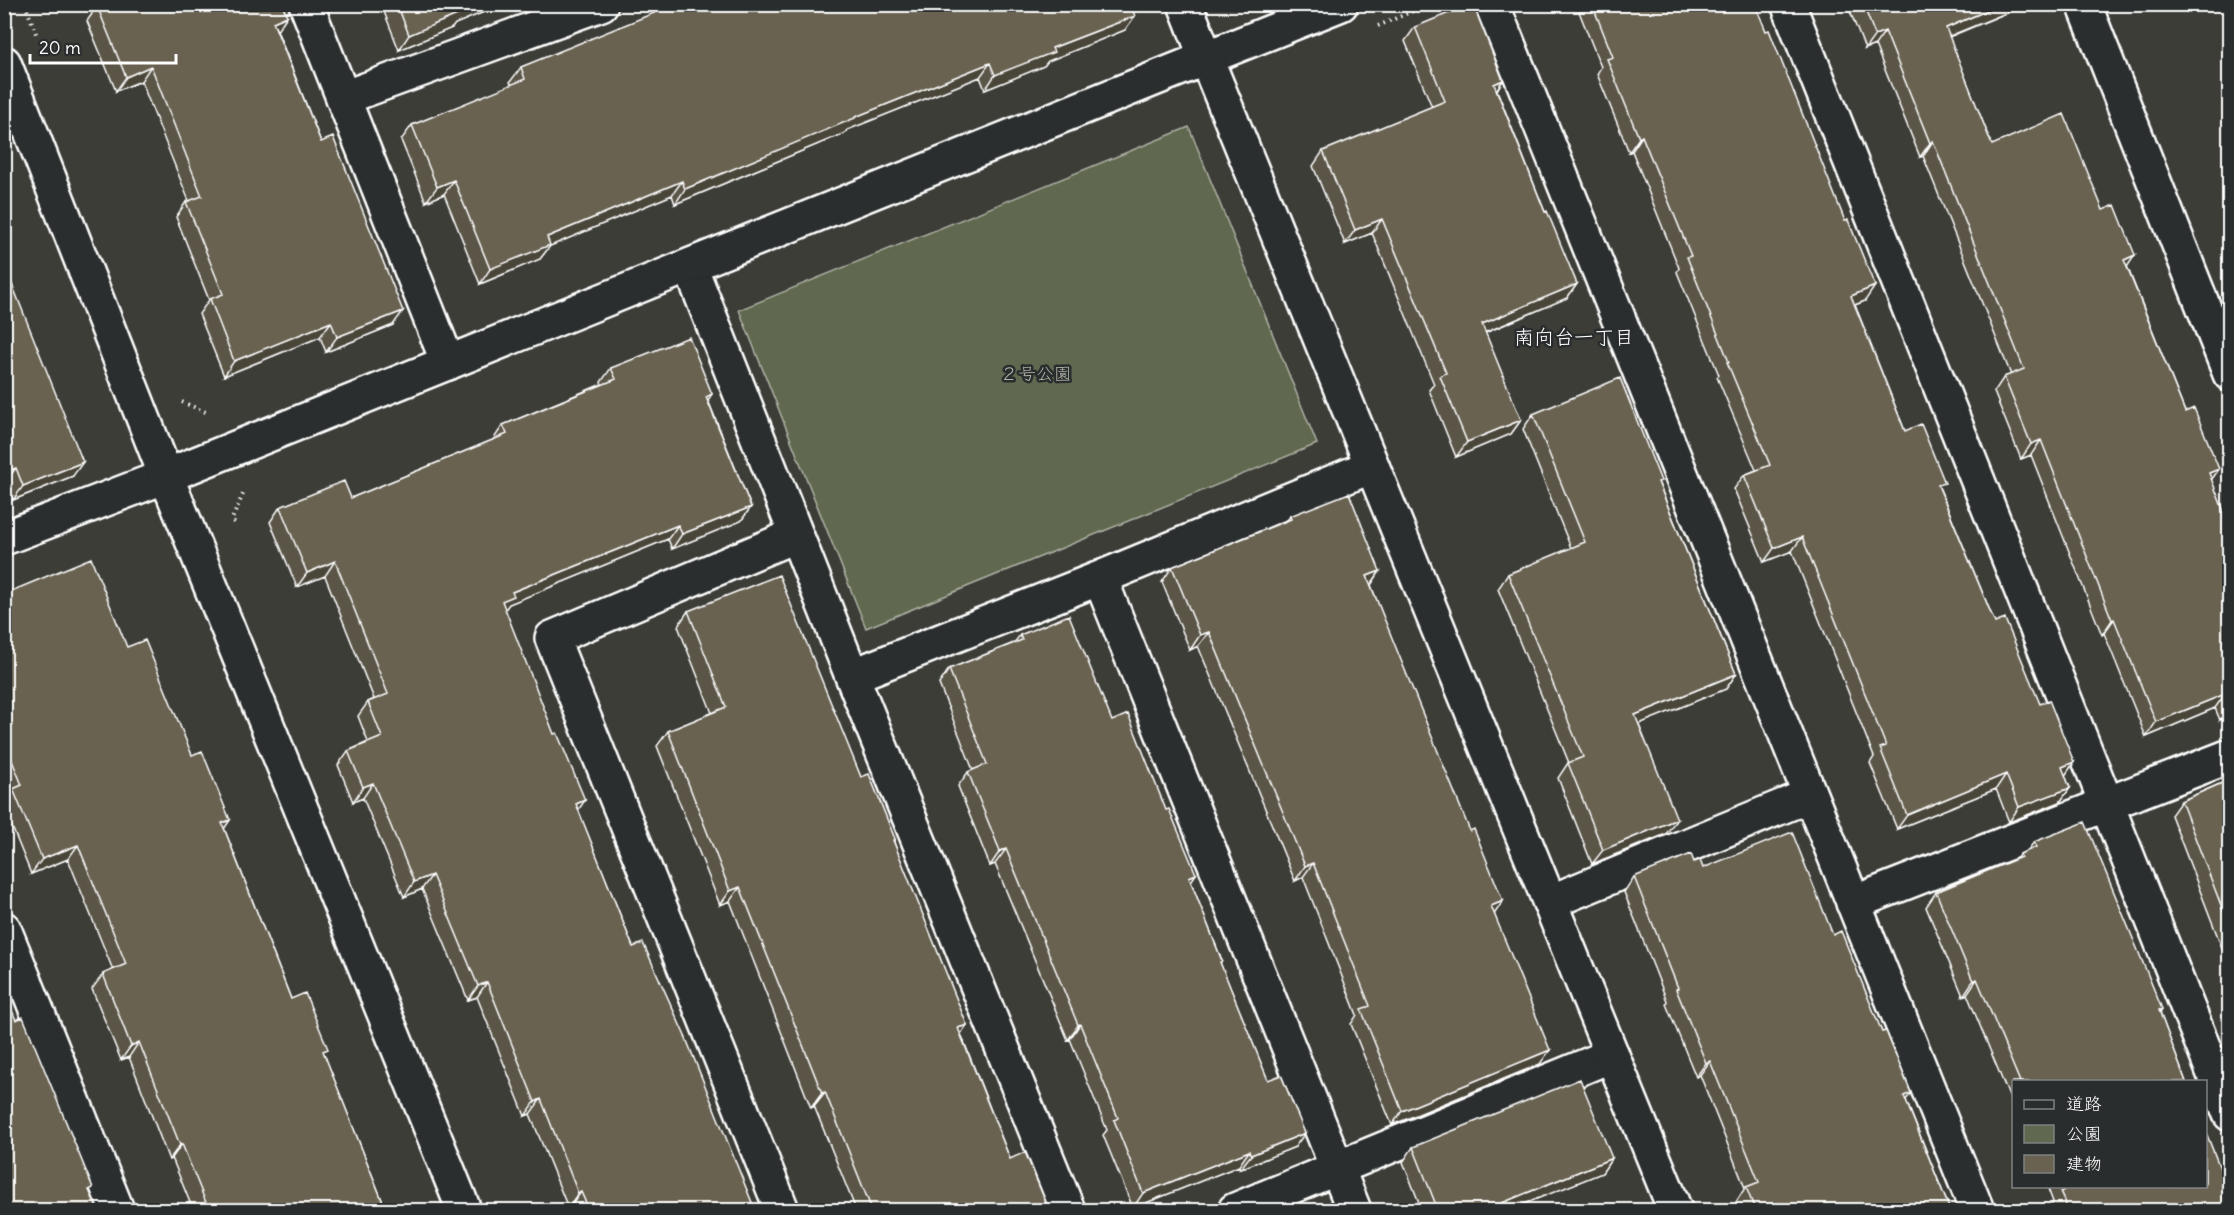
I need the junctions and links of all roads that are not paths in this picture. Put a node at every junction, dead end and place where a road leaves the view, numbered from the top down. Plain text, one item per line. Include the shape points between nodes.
1 (306, 4) edge
2 (1185, 4) edge
3 (1341, 4) edge
4 (1492, 4) edge
5 (1788, 4) edge
6 (2084, 4) edge
7 (597, 5) edge
8 (1206, 58) junction
9 (4, 63) edge
10 (343, 98) junction
11 (690, 266) junction
12 (448, 363) junction
13 (2229, 374) edge
14 (1372, 466) junction
15 (166, 476) junction
16 (796, 535) junction
17 (4, 538) edge
18 (1100, 578) junction
19 (852, 676) junction
20 (2229, 756) edge
21 (1810, 795) junction
22 (2106, 804) junction
23 (1550, 902) junction
24 (1853, 903) junction
25 (4, 929) edge
26 (1612, 1055) junction
27 (2229, 1114) edge
28 (1337, 1169) junction
29 (117, 1210) edge
30 (464, 1210) edge
31 (782, 1210) edge
32 (1068, 1210) edge
33 (1235, 1210) edge
34 (1354, 1210) edge
35 (1675, 1210) edge
36 (1977, 1210) edge

1 - 10 street
2 - 8 street
3 - 8 street
4 - 21 street
5 - 22 street
6 - 13 street
7 - 10 street
8 - 11 street
8 - 14 street
9 - 15 street
10 - 12 street
11 - 12 street
11 - 16 street
12 - 15 street
14 - 18 street
14 - 23 street
15 - 17 street
15 - 30 street
16 - 19 street
16 - 31 street via 552,638
18 - 19 street
18 - 28 street
19 - 32 street
20 - 22 street
21 - 23 street
21 - 24 street
22 - 24 street
22 - 27 street
23 - 26 street
24 - 36 street
25 - 29 street
26 - 28 street
26 - 35 street
28 - 33 street
28 - 34 street

